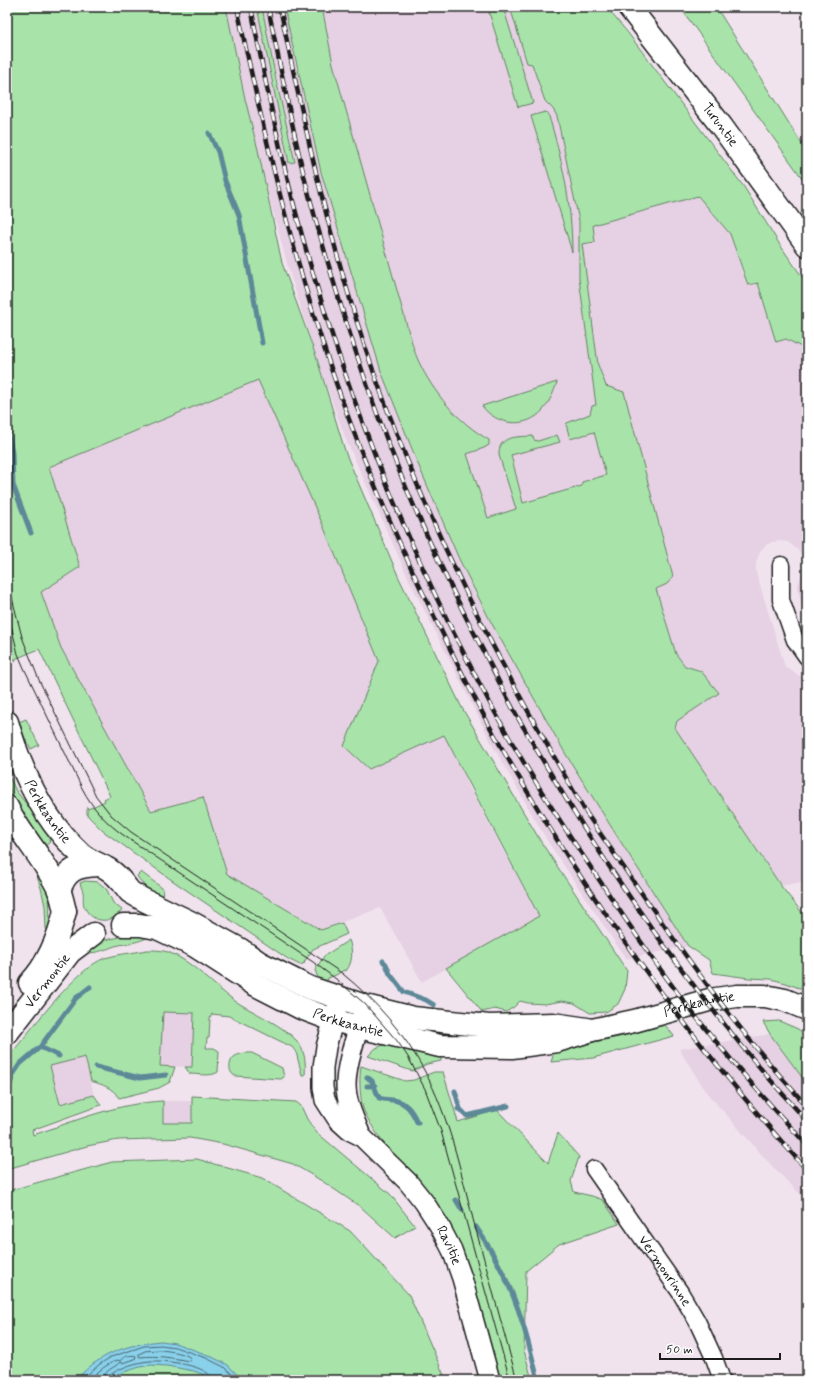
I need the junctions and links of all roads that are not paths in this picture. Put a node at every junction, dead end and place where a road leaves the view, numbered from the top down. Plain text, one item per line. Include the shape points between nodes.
1 (629, 7) edge
2 (807, 245) edge
3 (781, 565) dead end
4 (807, 658) edge
5 (7, 722) edge
6 (7, 806) edge
7 (98, 865) junction
8 (130, 892) junction
9 (62, 901) junction
10 (123, 925) junction
11 (94, 934) junction
12 (340, 997) junction
13 (365, 1006) junction
14 (7, 1009) edge
15 (807, 1009) edge
16 (333, 1020) junction
17 (359, 1027) junction
18 (592, 1030) junction
19 (7, 1033) edge
20 (360, 1136) junction
21 (594, 1169) dead end
22 (490, 1380) edge
23 (722, 1380) edge

1 - 2 main road, Turuntie via 722,127
3 - 4 street via 781,600 795,640
5 - 7 main road, Perkkaantie via 23,769 51,821 73,847
6 - 9 main road via 22,834 42,862
7 - 8 main road via 117,876
7 - 9 main road via 70,872 63,879
8 - 10 main road via 132,906
8 - 12 main road, Perkkaantie via 310,988
9 - 11 main road via 82,927
9 - 14 main road, Vermontie via 60,930 38,974
10 - 11 main road via 101,934
10 - 16 main road, Perkkaantie via 156,928 196,946 290,1004
11 - 19 main road, Vermontie via 70,952
12 - 13 main road, Perkkaantie
12 - 16 street, Ravitie
13 - 17 street, Ravitie
13 - 18 main road, Perkkaantie via 413,1018 489,1026 553,1024
15 - 18 main road, Perkkaantie via 785,1000 765,996 736,996 709,1000
16 - 17 main road, Perkkaantie
16 - 20 street, Ravitie via 323,1067 322,1087 325,1100 338,1120
17 - 18 main road, Perkkaantie via 440,1046 512,1047 557,1041
17 - 20 street, Ravitie via 346,1086 348,1102
20 - 22 street, Ravitie via 408,1182 439,1225 462,1278
21 - 23 street, Vermonrinne via 680,1292 697,1321

